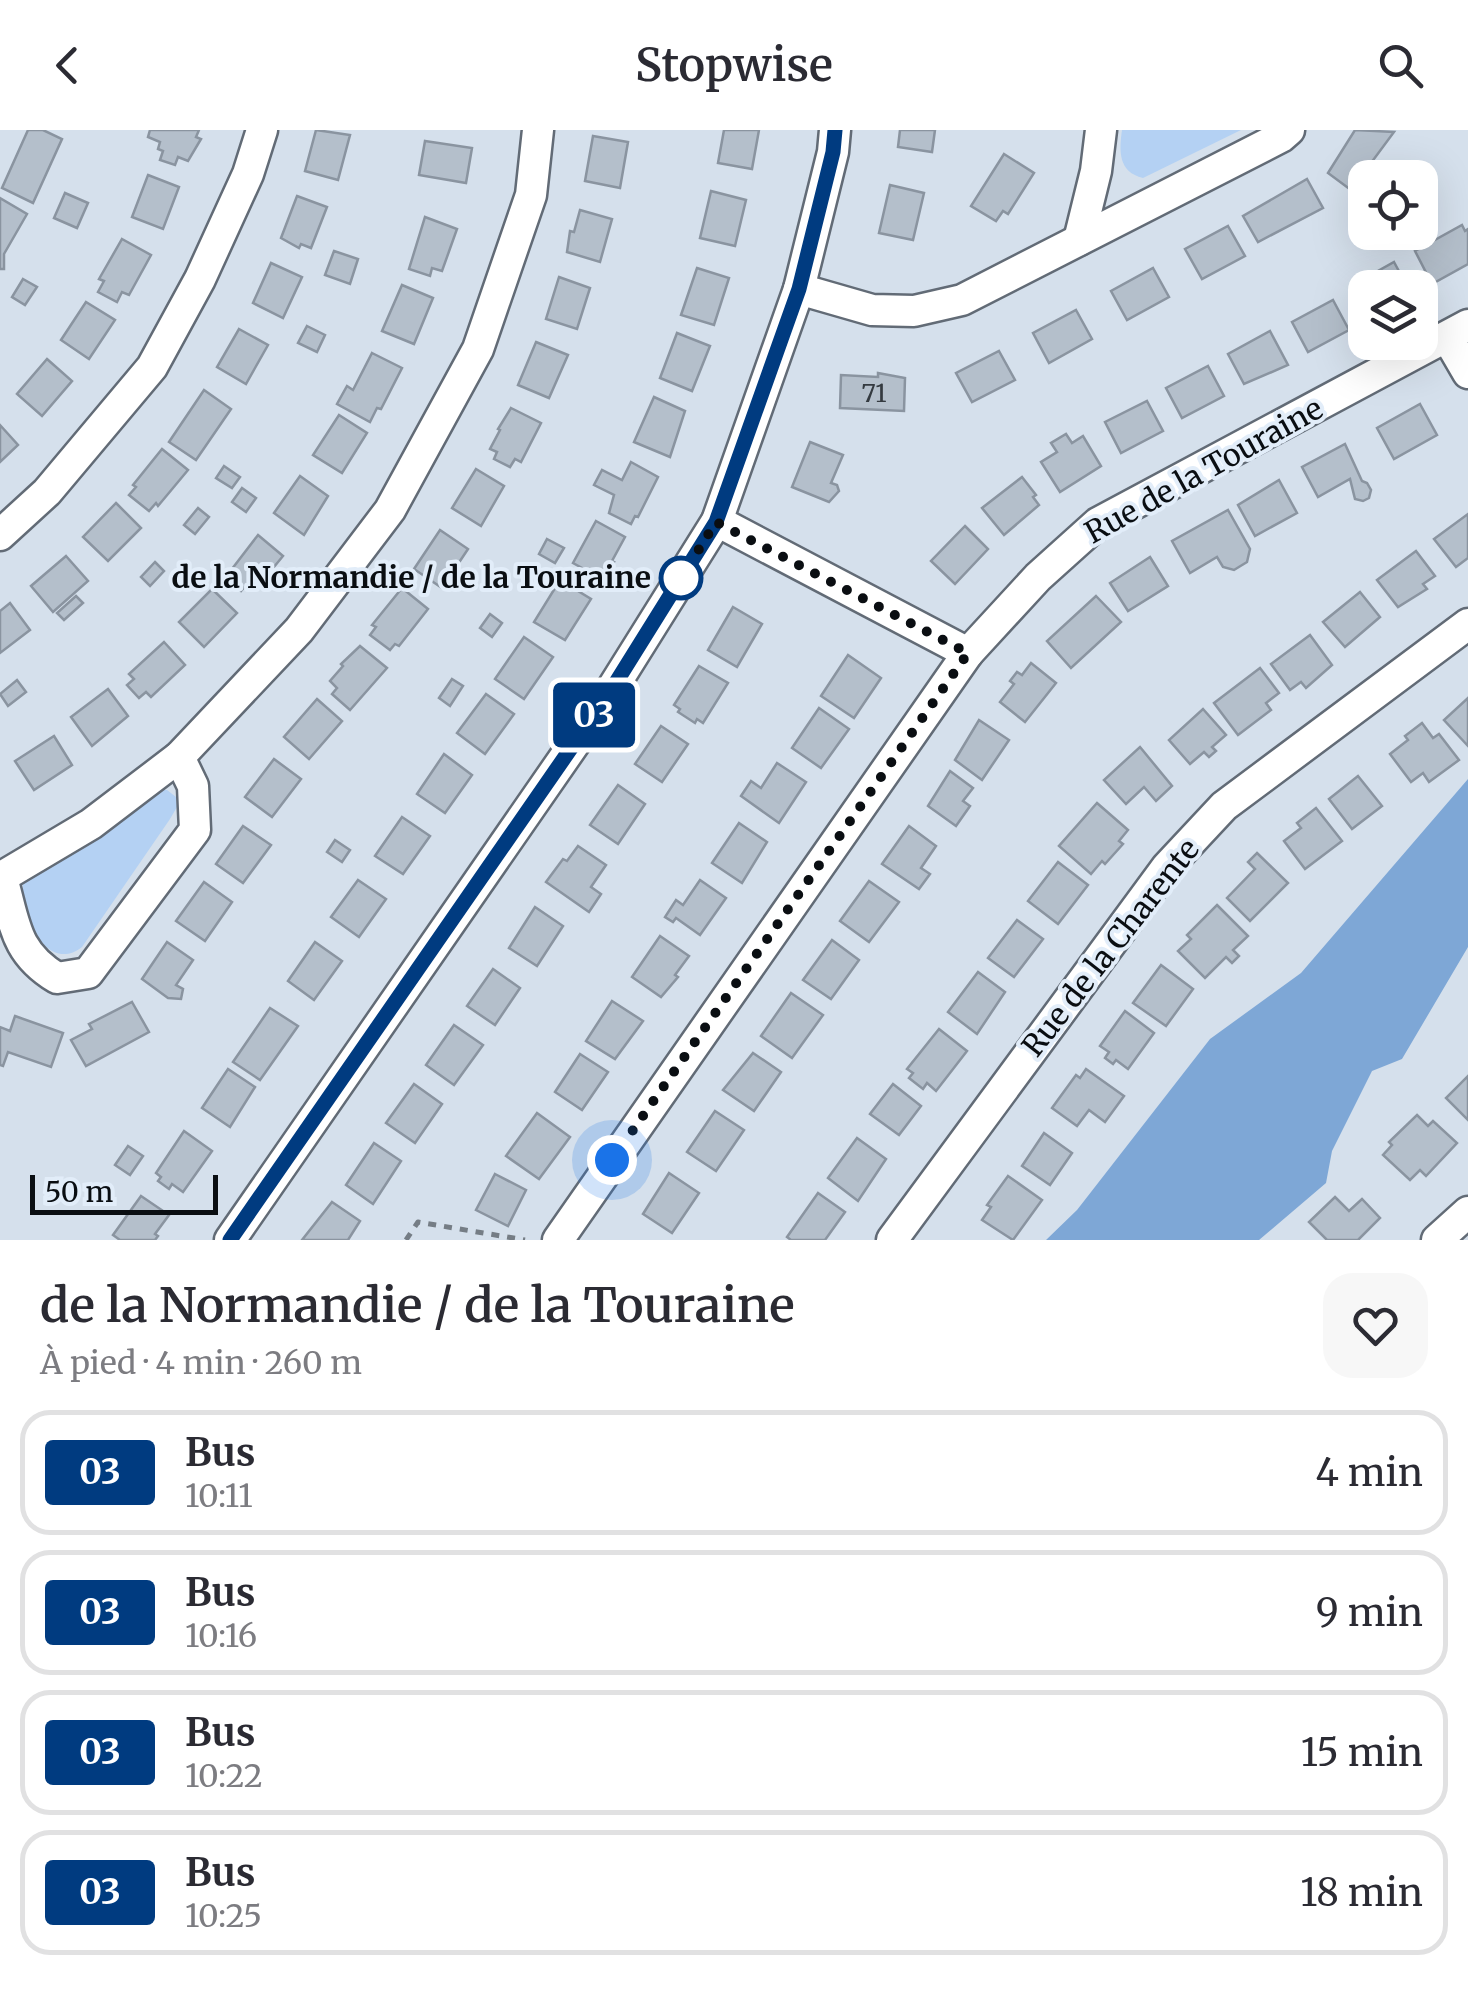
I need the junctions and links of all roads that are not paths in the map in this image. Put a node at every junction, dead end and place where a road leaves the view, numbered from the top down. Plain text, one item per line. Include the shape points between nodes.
1 (262, 130) edge
2 (538, 130) edge
3 (835, 130) edge
4 (1101, 130) edge
5 (1288, 130) edge
6 (1078, 240) junction
7 (799, 289) junction
8 (1457, 331) edge
9 (1468, 373) edge
10 (716, 522) junction
11 (0, 535) edge
12 (1468, 624) edge
13 (968, 653) junction
14 (180, 757) junction
15 (1, 878) edge
16 (1468, 1212) edge
17 (230, 1240) edge
18 (558, 1240) edge
19 (892, 1240) edge
20 (1437, 1240) edge

1 - 11 street via 200,280 152,367 48,492
2 - 14 street via 531,195 478,349 390,510 299,630
3 - 7 street
4 - 6 street
5 - 6 street
6 - 7 street via 962,300 914,311 872,310
7 - 10 street
8 - 9 street
8 - 13 street, Rue de la Touraine via 1098,524
10 - 13 street
10 - 17 street via 599,708
12 - 19 street, Rue de la Charente via 1224,806 1190,842
13 - 18 street, Rue de la Touraine
14 - 15 street via 91,824
14 - 15 street via 193,786 195,830 88,972 58,978 23,950
16 - 20 street

